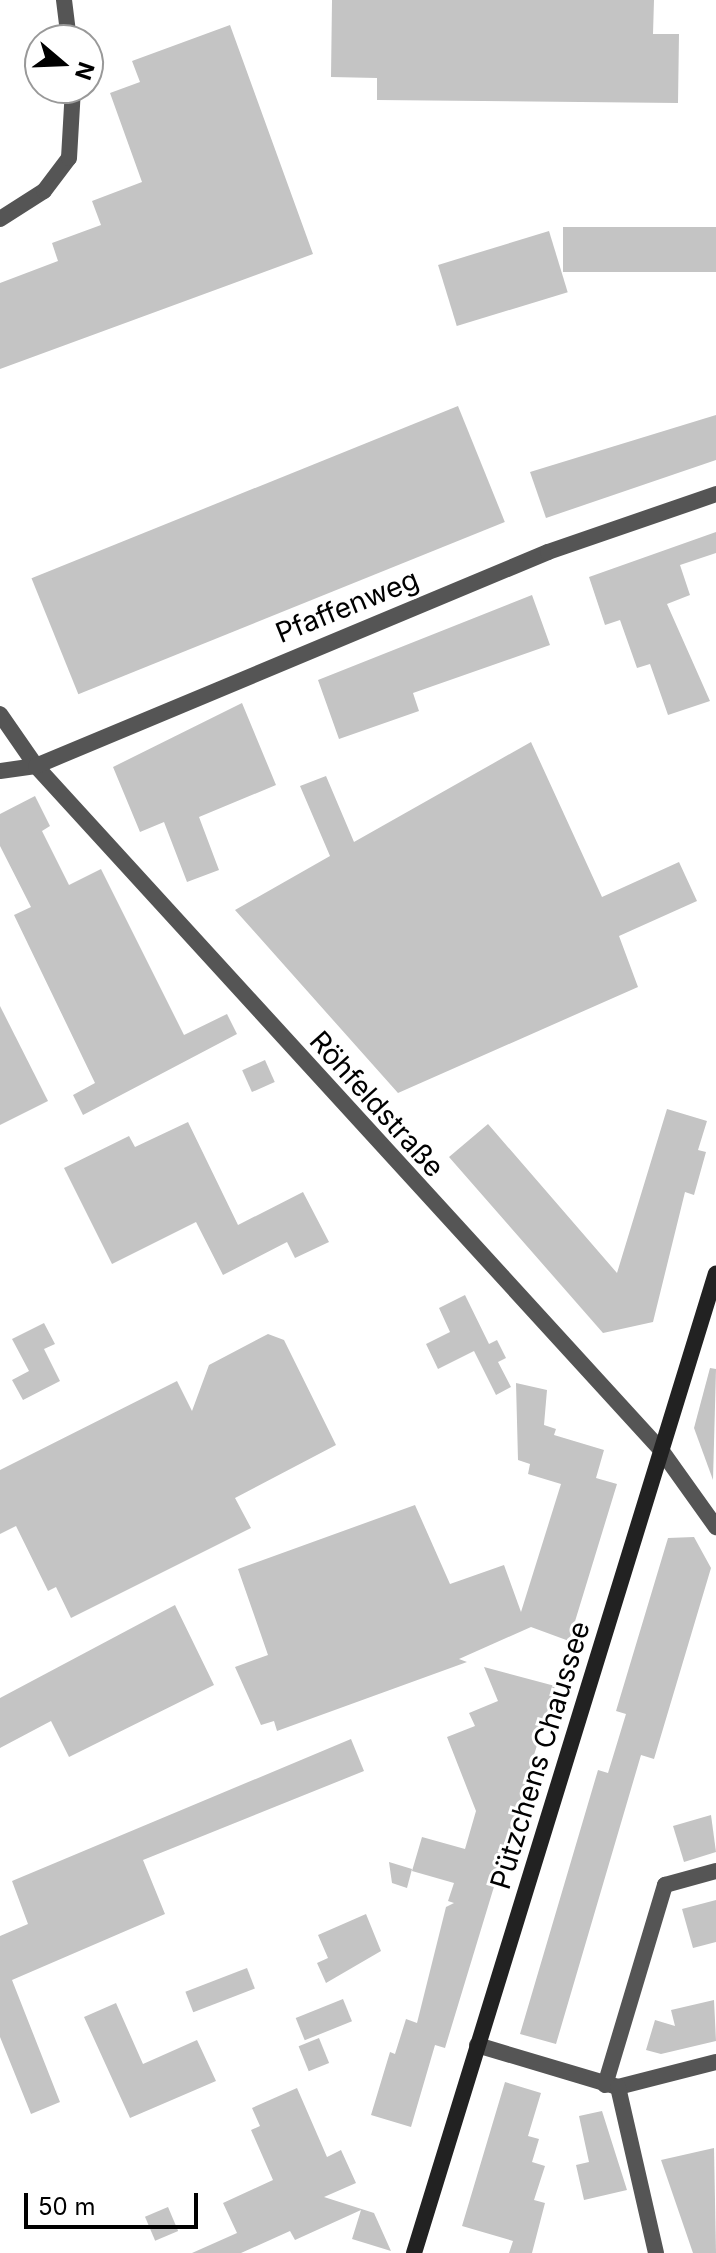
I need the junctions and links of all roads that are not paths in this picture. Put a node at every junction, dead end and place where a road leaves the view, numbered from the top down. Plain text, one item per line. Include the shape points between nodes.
1 (64, 0) edge
2 (67, 24) edge
3 (72, 104) edge
4 (0, 219) edge
5 (716, 494) edge
6 (0, 714) edge
7 (36, 766) junction
8 (0, 771) edge
9 (716, 1273) edge
10 (661, 1450) junction
11 (716, 1527) edge
12 (716, 1871) edge
13 (477, 2045) junction
14 (716, 2062) edge
15 (611, 2086) junction
16 (414, 2253) edge
17 (656, 2253) edge

1 - 2 street
3 - 4 street via 69,158 44,191
5 - 7 street, Pfaffenweg via 548,552
6 - 7 street, Röhfeldstraße
7 - 8 street, Pfaffenweg
7 - 10 street, Röhfeldstraße
9 - 10 street, Pützchens Chaussee
10 - 11 street, Röhfeldstraße
10 - 13 street, Pützchens Chaussee
12 - 15 street via 665,1885
13 - 15 street
13 - 16 street, Pützchens Chaussee
14 - 15 street
15 - 17 street

